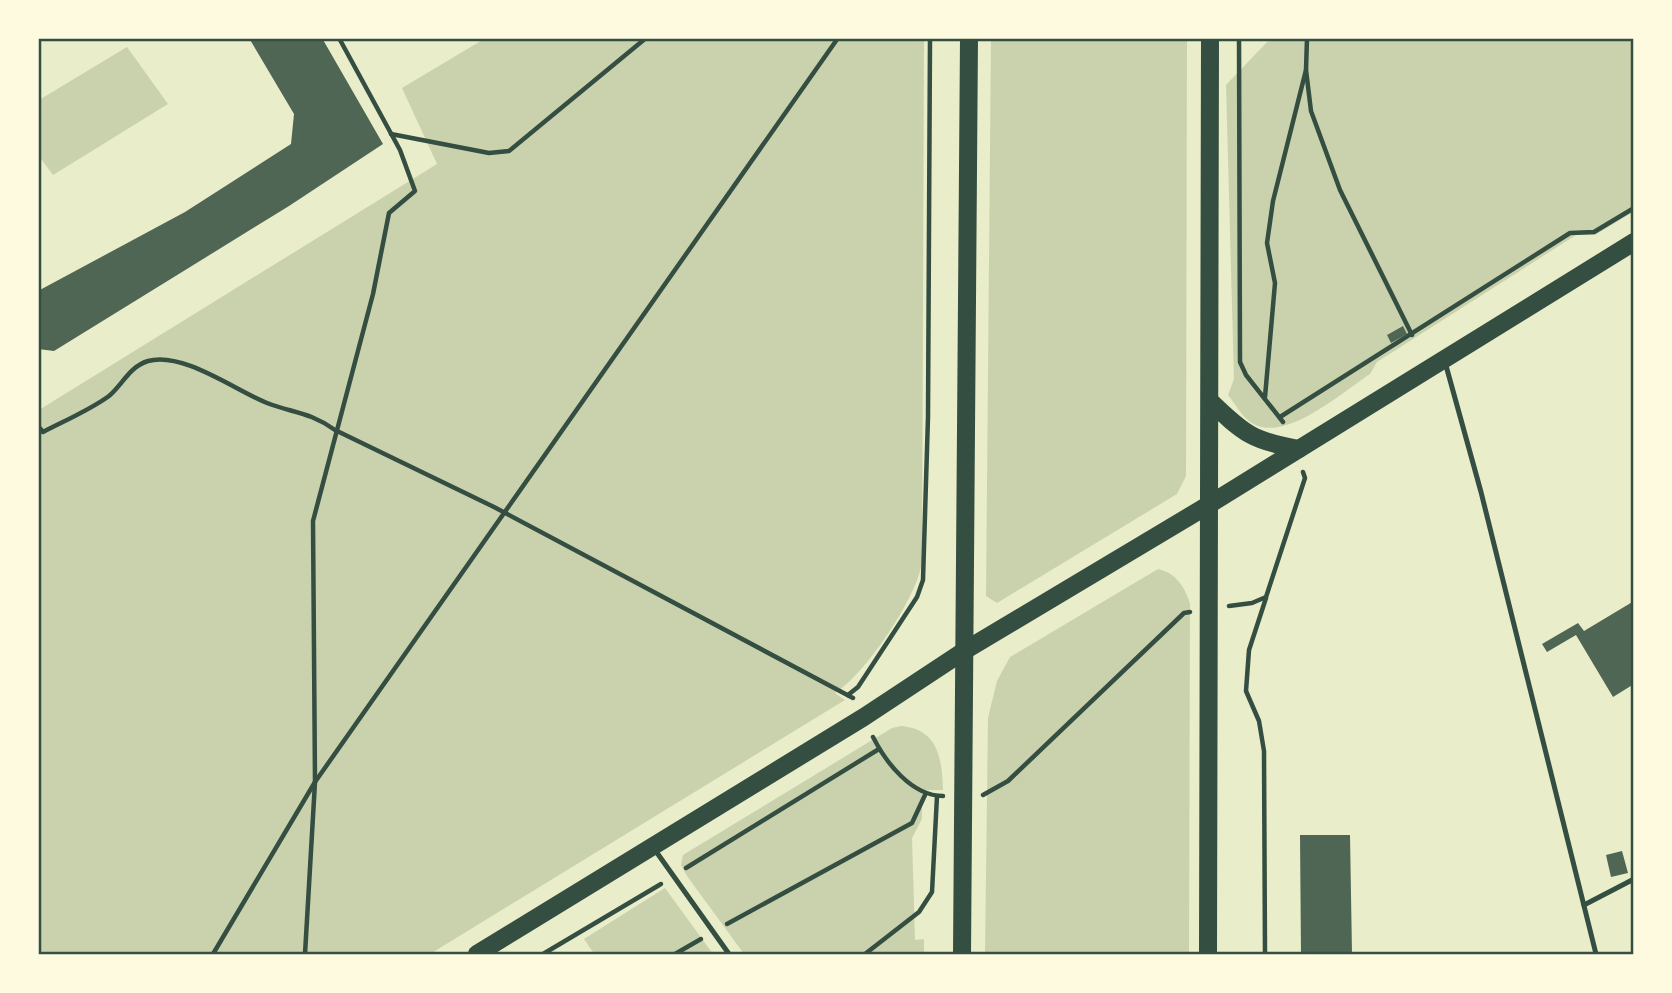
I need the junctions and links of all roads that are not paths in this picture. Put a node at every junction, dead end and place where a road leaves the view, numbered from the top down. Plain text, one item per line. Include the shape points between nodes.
1 (969, 38) edge
2 (1210, 38) edge
3 (1633, 242) edge
4 (1444, 359) junction
5 (1210, 401) junction
6 (1299, 449) junction
7 (1210, 504) junction
8 (964, 651) junction
9 (653, 848) junction
10 (1633, 879) edge
11 (1584, 905) junction
12 (477, 954) edge
13 (729, 954) edge
14 (962, 954) edge
15 (1208, 954) edge
16 (1596, 954) edge

1 - 8 main road
2 - 5 main road
3 - 4 main road
4 - 6 main road
4 - 11 lane
5 - 6 main road via 1250,436
5 - 7 main road
6 - 7 main road
7 - 8 main road
7 - 15 main road
8 - 9 main road
8 - 14 main road
9 - 12 main road
9 - 13 lane
10 - 11 lane
11 - 16 lane

